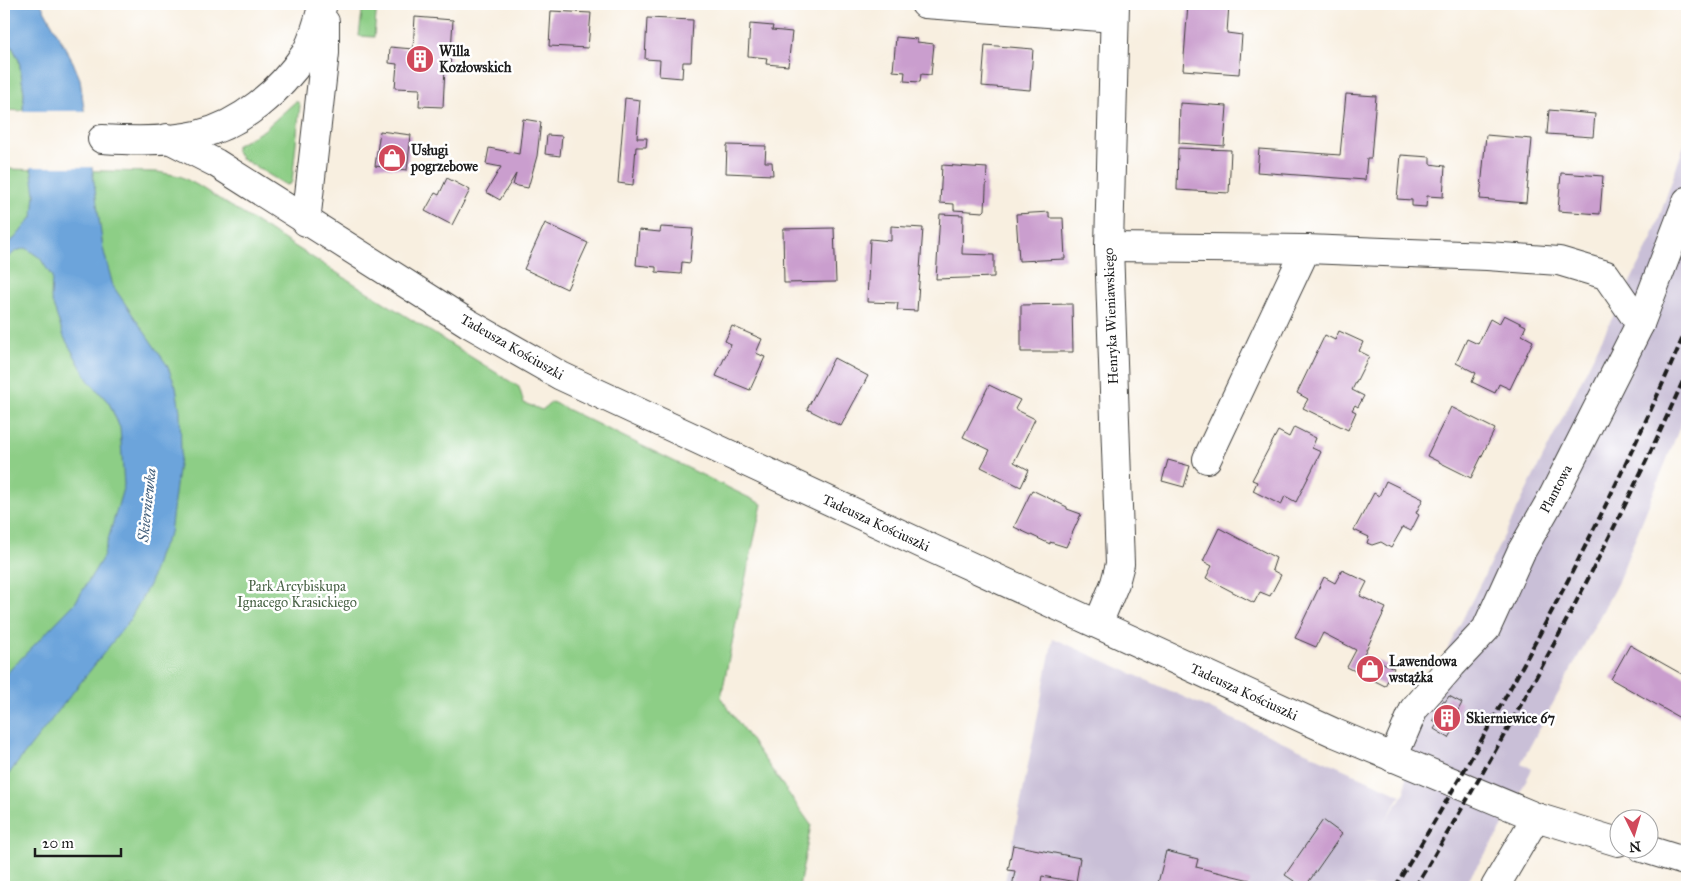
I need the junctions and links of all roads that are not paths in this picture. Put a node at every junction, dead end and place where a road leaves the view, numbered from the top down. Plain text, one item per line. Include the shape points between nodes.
1 (324, 4) edge
2 (925, 4) edge
3 (1115, 11) edge
4 (167, 138) junction
5 (102, 139) dead end
6 (1687, 201) edge
7 (306, 222) junction
8 (1109, 247) junction
9 (1306, 249) junction
10 (1640, 324) junction
11 (1207, 459) dead end
12 (1098, 624) junction
13 (1394, 758) junction
14 (1536, 817) junction
15 (1608, 839) edge
16 (1658, 853) edge
17 (1687, 862) edge
18 (1495, 887) edge

1 - 4 street via 305,53 281,83 256,106 223,127 196,135
1 - 7 street via 324,53
2 - 3 street
3 - 8 street, Henryka Wieniawskiego
4 - 5 street via 140,141
4 - 7 street, Tadeusza Kościuszki via 209,159
6 - 10 street, Plantowa
7 - 12 street, Tadeusza Kościuszki via 468,323 561,376
8 - 9 street
8 - 12 street, Henryka Wieniawskiego via 1120,564 1116,583
9 - 10 street via 1559,261 1606,275
9 - 11 street
10 - 13 street, Plantowa via 1554,496 1522,552 1486,629 1414,709
12 - 13 street, Tadeusza Kościuszki
13 - 14 street, Tadeusza Kościuszki
14 - 15 street, Tadeusza Kościuszki
14 - 18 street
16 - 17 street

